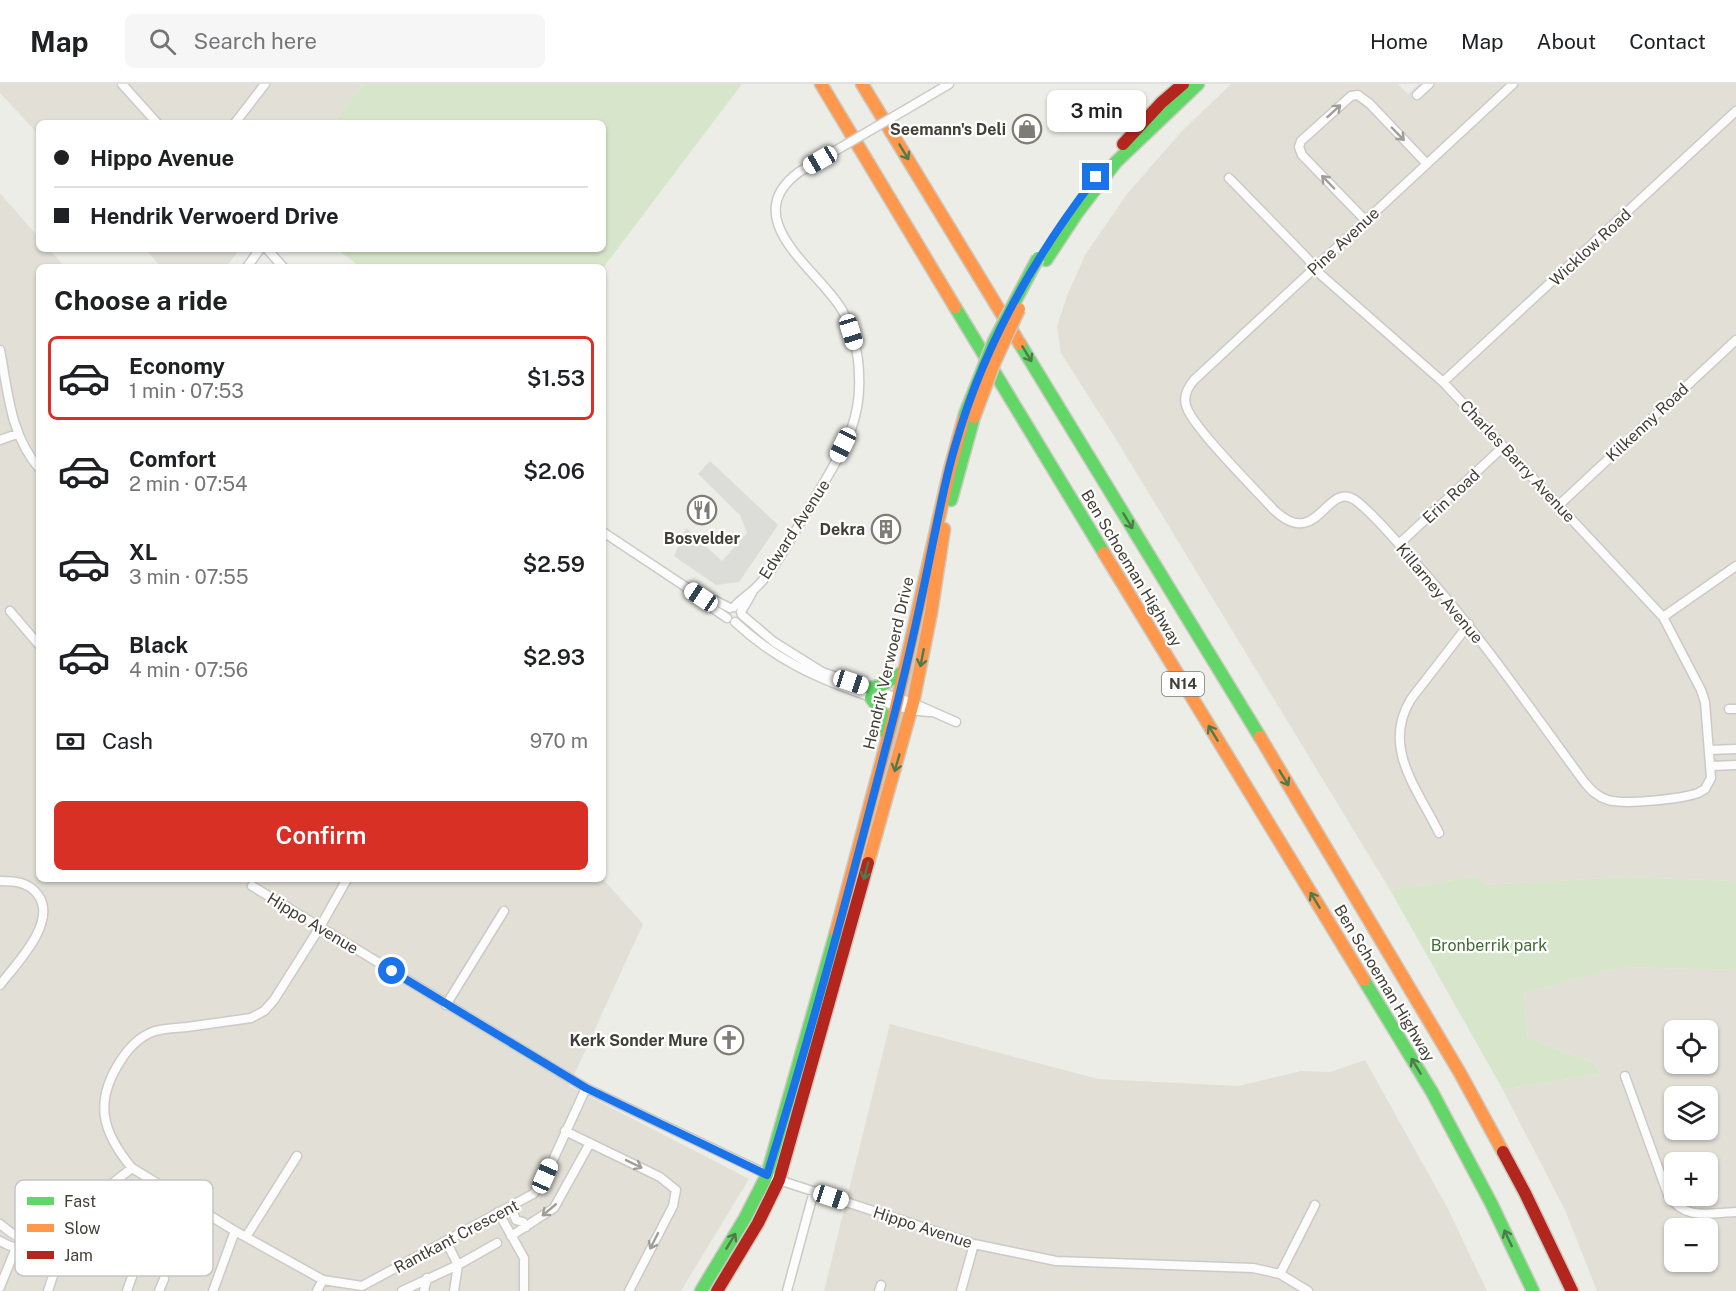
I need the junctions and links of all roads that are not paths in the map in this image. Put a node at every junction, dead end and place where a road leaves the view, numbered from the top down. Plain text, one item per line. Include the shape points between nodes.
1 (122, 84) edge
2 (266, 84) edge
3 (821, 84) edge
4 (862, 84) edge
5 (949, 84) edge
6 (1183, 84) edge
7 (1198, 84) edge
8 (1429, 84) edge
9 (1513, 84) edge
10 (1417, 95) dead end
11 (1736, 111) edge
12 (153, 120) edge
13 (237, 120) edge
14 (1427, 164) junction
15 (1229, 178) dead end
16 (1365, 220) junction
17 (270, 252) edge
18 (1042, 259) junction
19 (280, 264) edge
20 (1314, 267) junction
21 (1736, 340) edge
22 (0, 350) edge
23 (1443, 382) junction
24 (1186, 405) joint
25 (970, 415) junction
26 (17, 434) junction
27 (0, 440) edge
28 (1503, 447) junction
29 (36, 464) edge
30 (1559, 505) junction
31 (606, 534) edge
32 (1399, 544) junction
33 (1736, 566) edge
34 (10, 611) dead end
35 (735, 614) junction
36 (1663, 617) junction
37 (1469, 624) junction
38 (36, 641) edge
39 (904, 671) junction
40 (870, 693) junction
41 (897, 702) junction
42 (912, 706) junction
43 (956, 722) dead end
44 (886, 743) junction
45 (1736, 749) edge
46 (1709, 750) junction
47 (1736, 765) edge
48 (1711, 766) junction
49 (1698, 793) joint
50 (1439, 833) dead end
51 (0, 881) edge
52 (345, 882) edge
53 (252, 886) dead end
54 (504, 911) dead end
55 (320, 927) junction
56 (0, 985) edge
57 (446, 1005) junction
58 (1625, 1076) dead end
59 (586, 1088) junction
60 (565, 1131) junction
61 (590, 1143) junction
62 (297, 1156) dead end
63 (132, 1168) junction
64 (773, 1177) junction
65 (116, 1180) edge
66 (152, 1180) edge
67 (814, 1191) junction
68 (1315, 1205) dead end
69 (511, 1207) junction
70 (498, 1212) junction
71 (1736, 1212) edge
72 (213, 1217) edge
73 (0, 1224) edge
74 (526, 1227) junction
75 (235, 1231) junction
76 (15, 1234) edge
77 (512, 1236) junction
78 (246, 1237) junction
79 (0, 1241) edge
80 (446, 1241) junction
81 (497, 1244) dead end
82 (974, 1244) junction
83 (15, 1250) joint
84 (459, 1264) junction
85 (1281, 1274) junction
86 (53, 1276) edge
87 (132, 1276) edge
88 (427, 1278) junction
89 (164, 1279) dead end
90 (323, 1280) junction
91 (0, 1287) edge
92 (362, 1288) edge
93 (48, 1291) edge
94 (127, 1291) edge
95 (159, 1291) edge
96 (213, 1291) edge
97 (316, 1291) edge
98 (402, 1291) edge
99 (424, 1291) edge
100 (454, 1291) edge
101 (524, 1291) edge
102 (628, 1291) edge
103 (701, 1291) edge
104 (717, 1291) edge
105 (788, 1291) edge
106 (962, 1291) edge
107 (1308, 1291) edge
108 (1533, 1291) edge
109 (1572, 1291) edge

1 - 12 street
2 - 13 street
108 -> 3 main road, Ben Schoeman Highway / N14 via 1432,1092
4 -> 109 main road, Ben Schoeman Highway / N14 via 1460,1073
5 - 35 street, Edward Avenue, bridge via 799,172 785,185 777,203 777,222 791,250 834,298 846,318 860,374 859,400 851,430 827,477 788,543
6 - 18 main road, Hendrik Verwoerd Drive via 1109,160 1070,211
7 - 18 main road, Hendrik Verwoerd Drive via 1116,162
8 - 10 street
9 - 14 street, Pine Avenue
11 - 23 street, Wicklow Road
14 - 16 street, Pine Avenue
16 -> 14 street via 1302,155 1301,141 1355,94 1370,104
15 - 20 street, Charles Barry Avenue
16 - 20 street, Pine Avenue
17 - 19 street
18 - 25 main road, Hendrik Verwoerd Drive, bridge via 994,341
20 - 23 street, Charles Barry Avenue
20 - 24 street, Pine Avenue via 1194,380 1186,392
21 - 30 street, Kilkenny Road
22 - 26 street
23 - 28 street, Charles Barry Avenue
24 - 32 street, Killarney Avenue via 1196,424 1282,517 1292,523 1305,523 1334,500 1349,497
25 - 39 main road, Hendrik Verwoerd Drive via 950,469
25 -> 42 main road, Hendrik Verwoerd Drive via 945,523
26 - 27 street
26 - 29 street
28 - 30 street, Charles Barry Avenue
28 - 32 street, Erin Road
30 - 36 street, Charles Barry Avenue
31 - 35 street via 708,605
32 - 37 street, Killarney Avenue
33 - 36 street
34 - 38 street
35 - 40 street via 773,652 809,674 842,688
36 - 46 street, Charles Barry Avenue via 1701,690
37 - 49 street, Killarney Avenue via 1595,794 1620,802
37 - 50 street via 1411,699 1399,726 1401,756
39 - 40 main road
39 - 41 main road, Hendrik Verwoerd Drive
40 - 41 street
40 - 44 main road via 885,716
41 - 42 street
41 - 44 main road, Hendrik Verwoerd Drive
42 - 43 street
42 -> 64 main road, Hendrik Verwoerd Drive
44 - 64 main road, Hendrik Verwoerd Drive
45 - 46 street
46 - 48 street, Charles Barry Avenue
47 - 48 street
48 - 49 street, Charles Barry Avenue via 1710,782
51 - 56 street via 31,887 41,898 44,915 36,935
52 - 55 street, Rantkant Crescent
53 - 55 street, Hippo Avenue
54 - 57 street
55 - 57 street, Hippo Avenue
55 - 63 street, Rantkant Crescent via 274,1000 258,1016 157,1031 134,1043 125,1053 109,1082 103,1105 111,1138
57 - 59 street, Hippo Avenue
58 - 71 street via 1673,1202 1690,1214
59 - 60 street, Rantkant Crescent
59 - 64 street, Hippo Avenue
60 - 61 street
60 - 69 street, Rantkant Crescent via 542,1184
61 -> 74 street via 554,1208
61 -> 102 street via 660,1177 676,1190 672,1206
62 - 78 street
63 - 65 street
63 - 66 street, Rantkant Crescent
64 - 67 street, Hippo Avenue
103 -> 64 main road, Hendrik Verwoerd Drive
64 - 104 main road, Hendrik Verwoerd Drive via 758,1223
67 - 82 street, Hippo Avenue
67 - 105 street
68 - 85 street
69 - 70 street, Rantkant Crescent
69 - 74 street via 516,1220
70 - 77 street
70 - 80 street, Rantkant Crescent
72 - 75 street, Rantkant Crescent
73 - 76 street
74 - 77 street
75 - 78 street, Rantkant Crescent
75 - 96 street
77 - 101 street via 524,1258
78 - 90 street, Rantkant Crescent
79 - 83 street
80 - 84 street
80 - 92 street, Rantkant Crescent
81 - 84 street
82 - 85 street, Hippo Avenue via 1064,1262 1253,1268
82 - 106 street
83 - 91 street
84 - 88 street
84 - 100 street
85 - 107 street, Hippo Avenue
86 - 93 street
87 - 94 street
88 - 98 street
88 - 99 street
89 - 95 street
90 - 92 street, Rantkant Crescent
90 - 97 street

